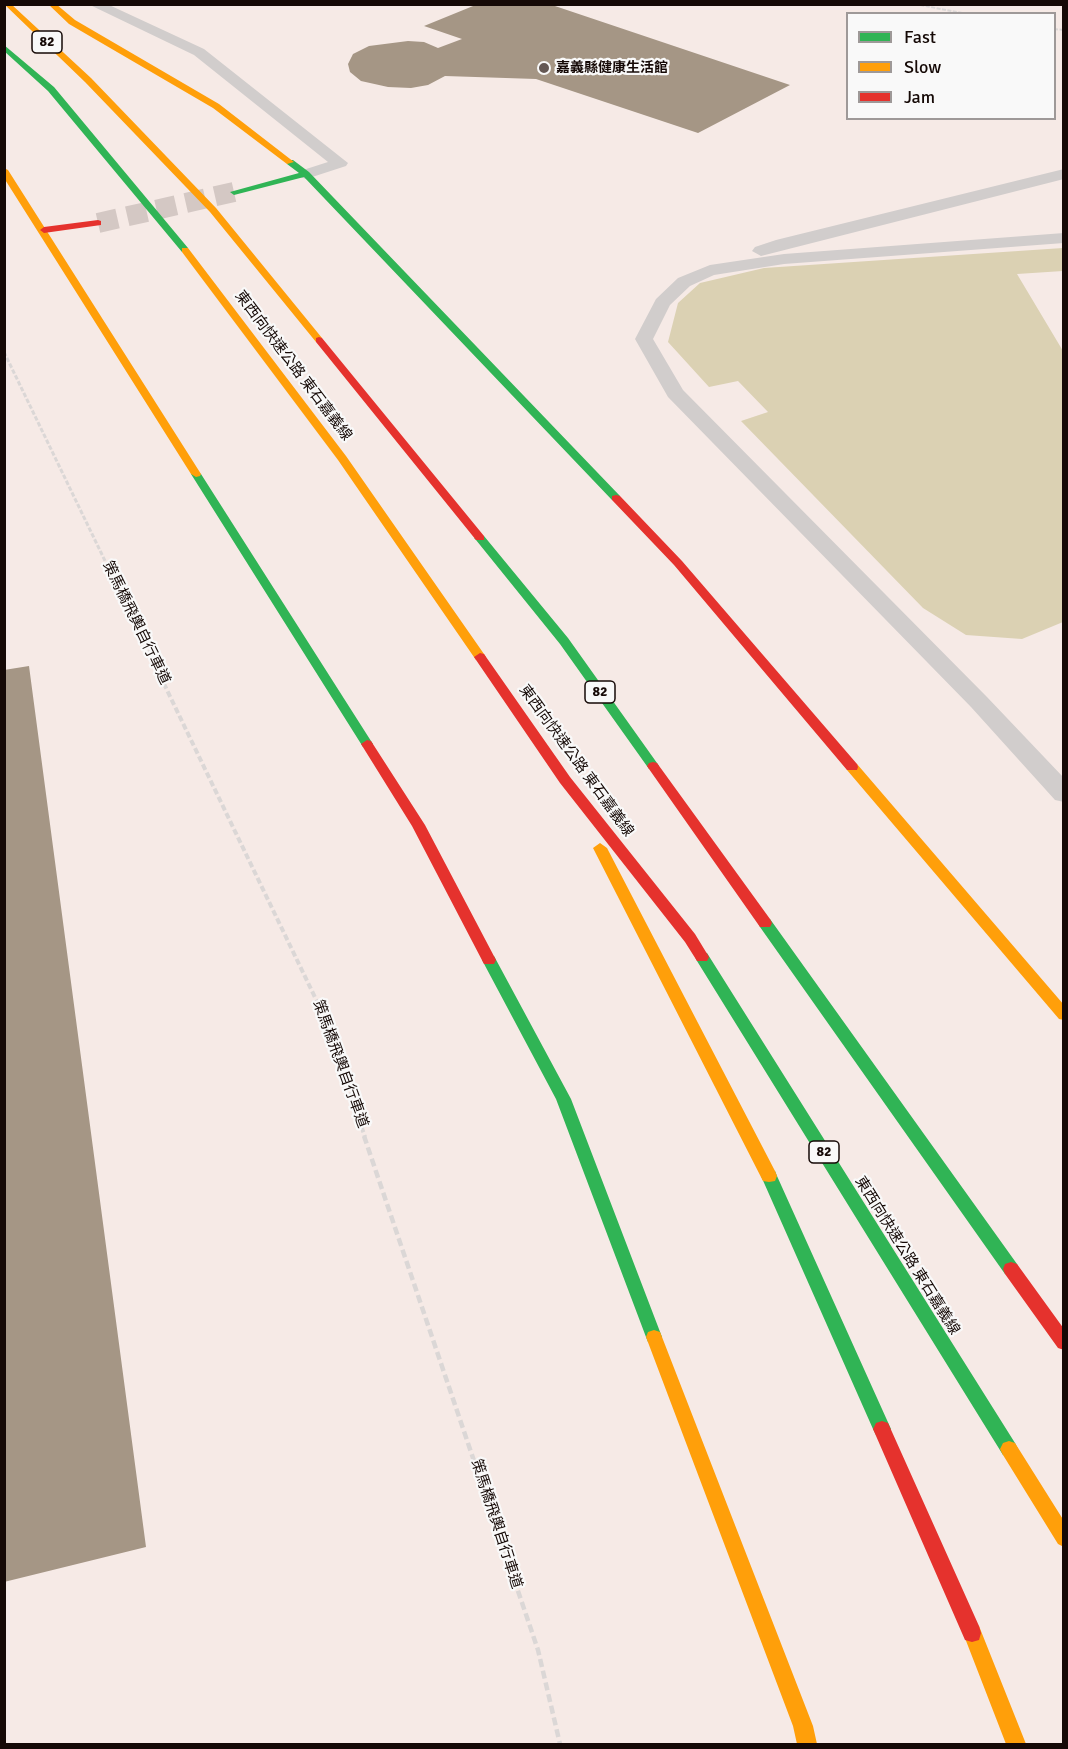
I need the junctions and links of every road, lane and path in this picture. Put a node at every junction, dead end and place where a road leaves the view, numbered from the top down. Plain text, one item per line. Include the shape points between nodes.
1 (6, 4) edge
2 (51, 4) edge
3 (95, 4) edge
4 (915, 4) edge
5 (957, 12) edge
6 (4, 47) edge
7 (4, 170) edge
8 (306, 174) junction
9 (1064, 174) edge
10 (234, 192) tunnel mouth
11 (98, 223) tunnel mouth
12 (44, 230) junction
13 (1064, 238) edge
14 (710, 270) junction
15 (4, 352) edge
16 (565, 780) junction
17 (1064, 795) edge
18 (1064, 1015) edge
19 (1064, 1343) edge
20 (1064, 1538) edge
21 (560, 1744) edge
22 (807, 1744) edge
23 (1016, 1744) edge

1 - 19 main road, 82 via 88,80 213,210 564,641
2 - 8 main road via 72,22 216,105
3 - 8 lane via 199,52 340,163
4 - 5 path
6 - 16 main road, 東西向快速公路 東石嘉義線 / 82 via 51,89 163,221 342,458
7 - 12 main road
8 - 10 main road
8 - 18 main road via 678,563
9 - 14 lane via 782,244
11 - 12 main road
12 - 22 main road via 418,825 563,1099
13 - 14 lane via 784,259
14 - 17 lane via 684,282 662,303 644,339 675,393 979,702
15 - 21 path, 策馬橋飛輿自行車道 via 324,1016 538,1650
16 - 20 main road, 東西向快速公路 東石嘉義線 / 82 via 690,938
16 - 23 main road via 773,1184 981,1653

